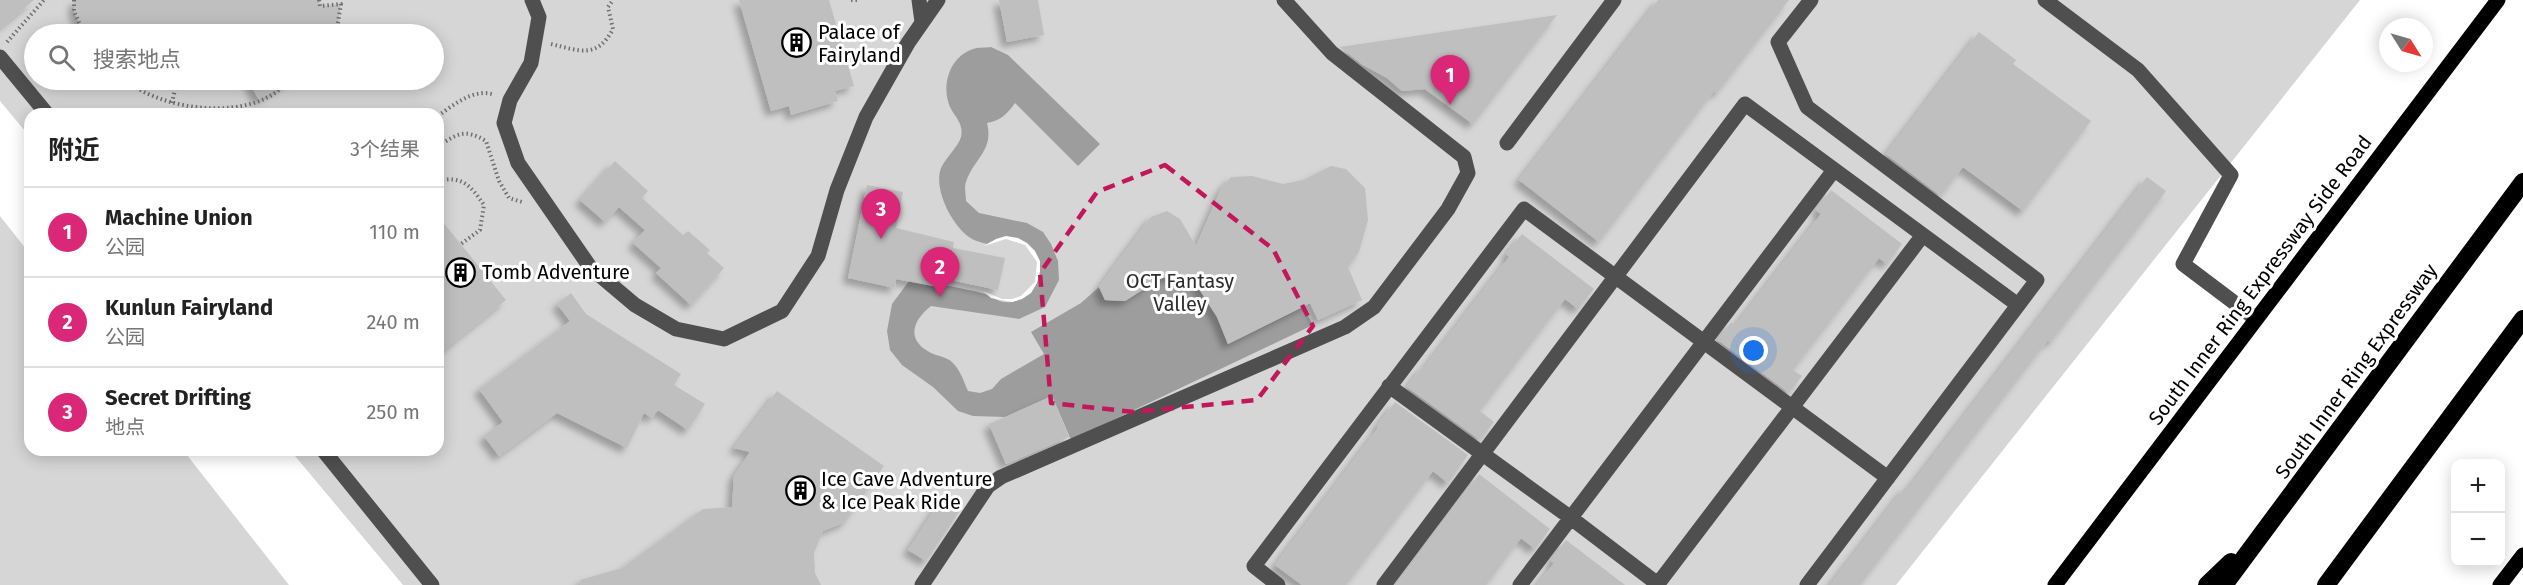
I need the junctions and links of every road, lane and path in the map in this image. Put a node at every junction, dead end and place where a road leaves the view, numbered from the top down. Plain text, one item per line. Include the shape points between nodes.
1 (44, 0) edge
2 (74, 0) edge
3 (320, 0) edge
4 (532, 0) edge
5 (613, 0) edge
6 (851, 0) edge
7 (857, 0) edge
8 (919, 0) edge
9 (938, 0) edge
10 (1284, 0) edge
11 (1614, 0) edge
12 (1811, 0) edge
13 (2498, 0) edge
14 (2056, 3) edge
15 (922, 22) junction
16 (25, 24) edge
17 (80, 24) edge
18 (338, 24) edge
19 (24, 25) edge
20 (535, 40) junction
21 (0, 50) edge
22 (0, 57) edge
23 (24, 86) edge
24 (27, 90) edge
25 (142, 90) edge
26 (175, 90) edge
27 (274, 90) edge
28 (510, 100) junction
29 (172, 103) junction
30 (42, 108) edge
31 (228, 108) edge
32 (228, 108) edge
33 (444, 112) edge
34 (444, 143) edge
35 (1508, 143) dead end
36 (1834, 170) junction
37 (444, 180) edge
38 (2523, 182) edge
39 (546, 203) junction
40 (1923, 235) junction
41 (461, 244) dead end
42 (1616, 277) junction
43 (2018, 305) junction
44 (2256, 319) junction
45 (2523, 319) edge
46 (1703, 342) junction
47 (1389, 387) junction
48 (1791, 407) junction
49 (328, 456) edge
50 (1482, 456) junction
51 (1887, 478) junction
52 (2277, 516) junction
53 (1571, 518) junction
54 (2523, 555) edge
55 (432, 585) edge
56 (922, 585) edge
57 (1278, 585) edge
58 (1384, 585) edge
59 (1520, 585) edge
60 (1658, 585) edge
61 (1807, 585) edge
62 (2055, 585) edge
63 (2207, 585) edge
64 (2224, 585) edge
65 (2326, 585) edge
66 (2500, 585) edge

1 - 16 path
2 - 17 path
3 - 18 path via 320,6 341,4
4 - 20 street via 539,17
5 - 20 path via 608,7 613,29 605,44 589,51
6 - 7 path
8 - 15 street
9 - 15 street
10 - 56 street via 1332,53 1464,157 1468,173 1448,209 1374,308 1345,327 1000,477 988,486
11 - 35 street
12 - 43 street via 1778,42 1807,107 2037,280
13 - 44 main road, South Inner Ring Expressway Side Road
14 - 44 street via 2139,70 2231,175 2183,264
15 - 39 street via 866,117 837,190 818,256 782,311 724,339 676,329 635,304 590,267
19 - 21 path
20 - 28 street via 531,63
22 - 23 street
24 - 30 street
25 - 29 path
26 - 29 path
27 - 31 path via 259,100
28 - 33 path via 483,92 458,101
28 - 39 street via 504,123 518,163
29 - 32 path
34 - 39 path via 459,134 472,133 486,141 509,198 528,204
36 - 40 street
36 - 42 street via 1745,104
36 - 46 street
37 - 41 path via 451,178 472,187 484,205 480,230
38 - 52 highway, South Inner Ring Expressway
40 - 43 street
40 - 48 street
42 - 46 street
42 - 47 street via 1524,209
42 - 50 street
43 - 51 street
44 - 62 main road, South Inner Ring Expressway Side Road
45 - 65 highway
46 - 48 street
46 - 53 street
47 - 50 street
47 - 57 street via 1254,566
48 - 51 street
48 - 60 street
49 - 55 street
50 - 53 street
50 - 58 street
51 - 61 street
52 - 63 highway
52 - 64 highway, South Inner Ring Expressway
53 - 59 street
53 - 60 street
54 - 66 main road

